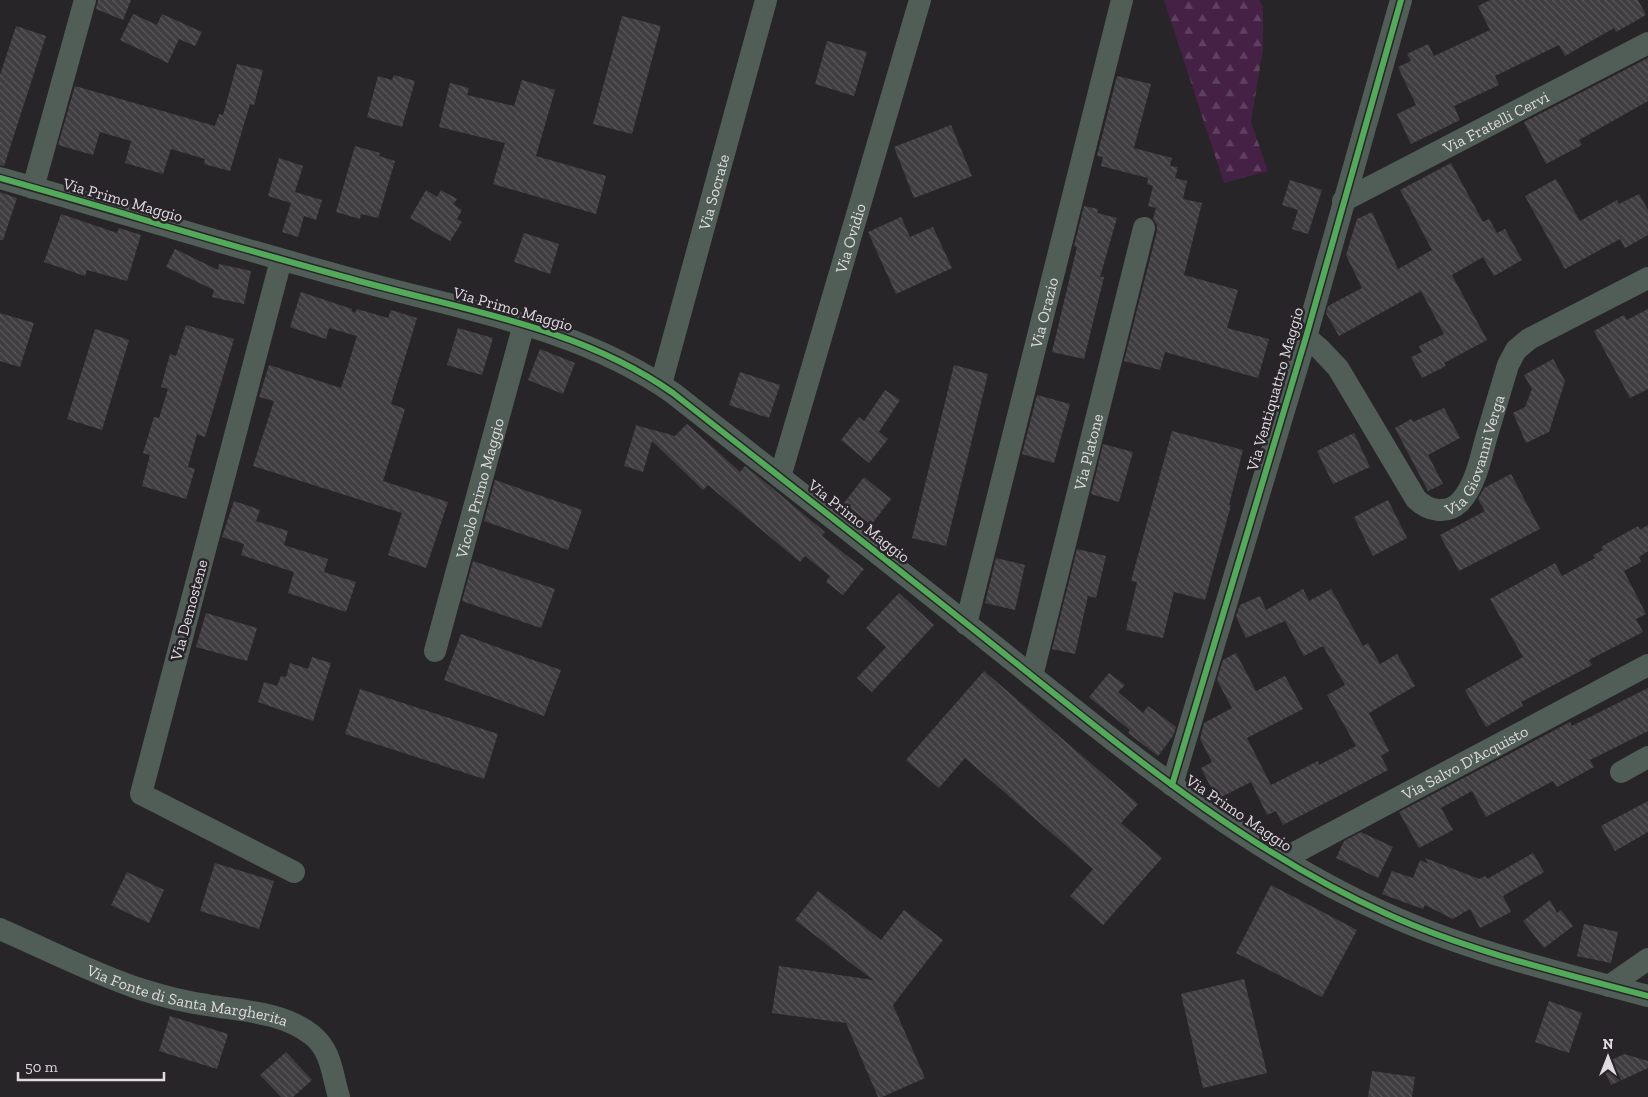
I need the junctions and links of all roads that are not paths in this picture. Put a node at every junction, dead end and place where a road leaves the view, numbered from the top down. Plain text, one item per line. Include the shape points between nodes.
1 (85, 0) edge
2 (766, 0) edge
3 (920, 0) edge
4 (1122, 0) edge
5 (1401, 0) edge
6 (1648, 42) edge
7 (0, 178) edge
8 (33, 188) junction
9 (1343, 201) junction
10 (1144, 228) dead end
11 (281, 260) junction
12 (1648, 278) edge
13 (524, 324) junction
14 (1306, 337) junction
15 (661, 384) junction
16 (780, 477) junction
17 (966, 624) junction
18 (435, 651) dead end
19 (1648, 665) edge
20 (1032, 676) junction
21 (1648, 757) edge
22 (1621, 772) dead end
23 (1172, 785) junction
24 (1283, 859) junction
25 (294, 872) dead end
26 (0, 928) edge
27 (1648, 959) edge
28 (1609, 986) junction
29 (1648, 996) edge
30 (339, 1097) edge

1 - 8 street
2 - 15 street, Via Socrate
3 - 16 street, Via Ovidio
4 - 17 street, Via Orazio
5 - 9 street, Via Ventiquattro Maggio
6 - 9 street, Via Fratelli Cervi
7 - 8 street, Via Primo Maggio
8 - 11 street, Via Primo Maggio
9 - 14 street, Via Ventiquattro Maggio
10 - 20 street, Via Platone
11 - 13 street, Via Primo Maggio
11 - 25 street, Via Demostene via 141,794
12 - 14 street, Via Giovanni Verga via 1529,340 1516,350 1508,365 1473,480 1461,500 1447,509 1430,509 1416,499 1338,368
13 - 15 street, Via Primo Maggio via 591,347
13 - 18 street, Vicolo Primo Maggio
14 - 23 street, Via Ventiquattro Maggio
15 - 16 street, Via Primo Maggio
16 - 17 street, Via Primo Maggio
17 - 20 street, Via Primo Maggio
19 - 24 street, Via Salvo D'Acquisto
20 - 23 street, Via Primo Maggio
21 - 22 street
23 - 24 street, Via Primo Maggio
24 - 28 street, Via Primo Maggio via 1405,922 1504,956
26 - 30 street, Via Fonte di Santa Margherita via 140,989 290,1022 314,1037 324,1048
27 - 28 street
28 - 29 street, Via Primo Maggio

